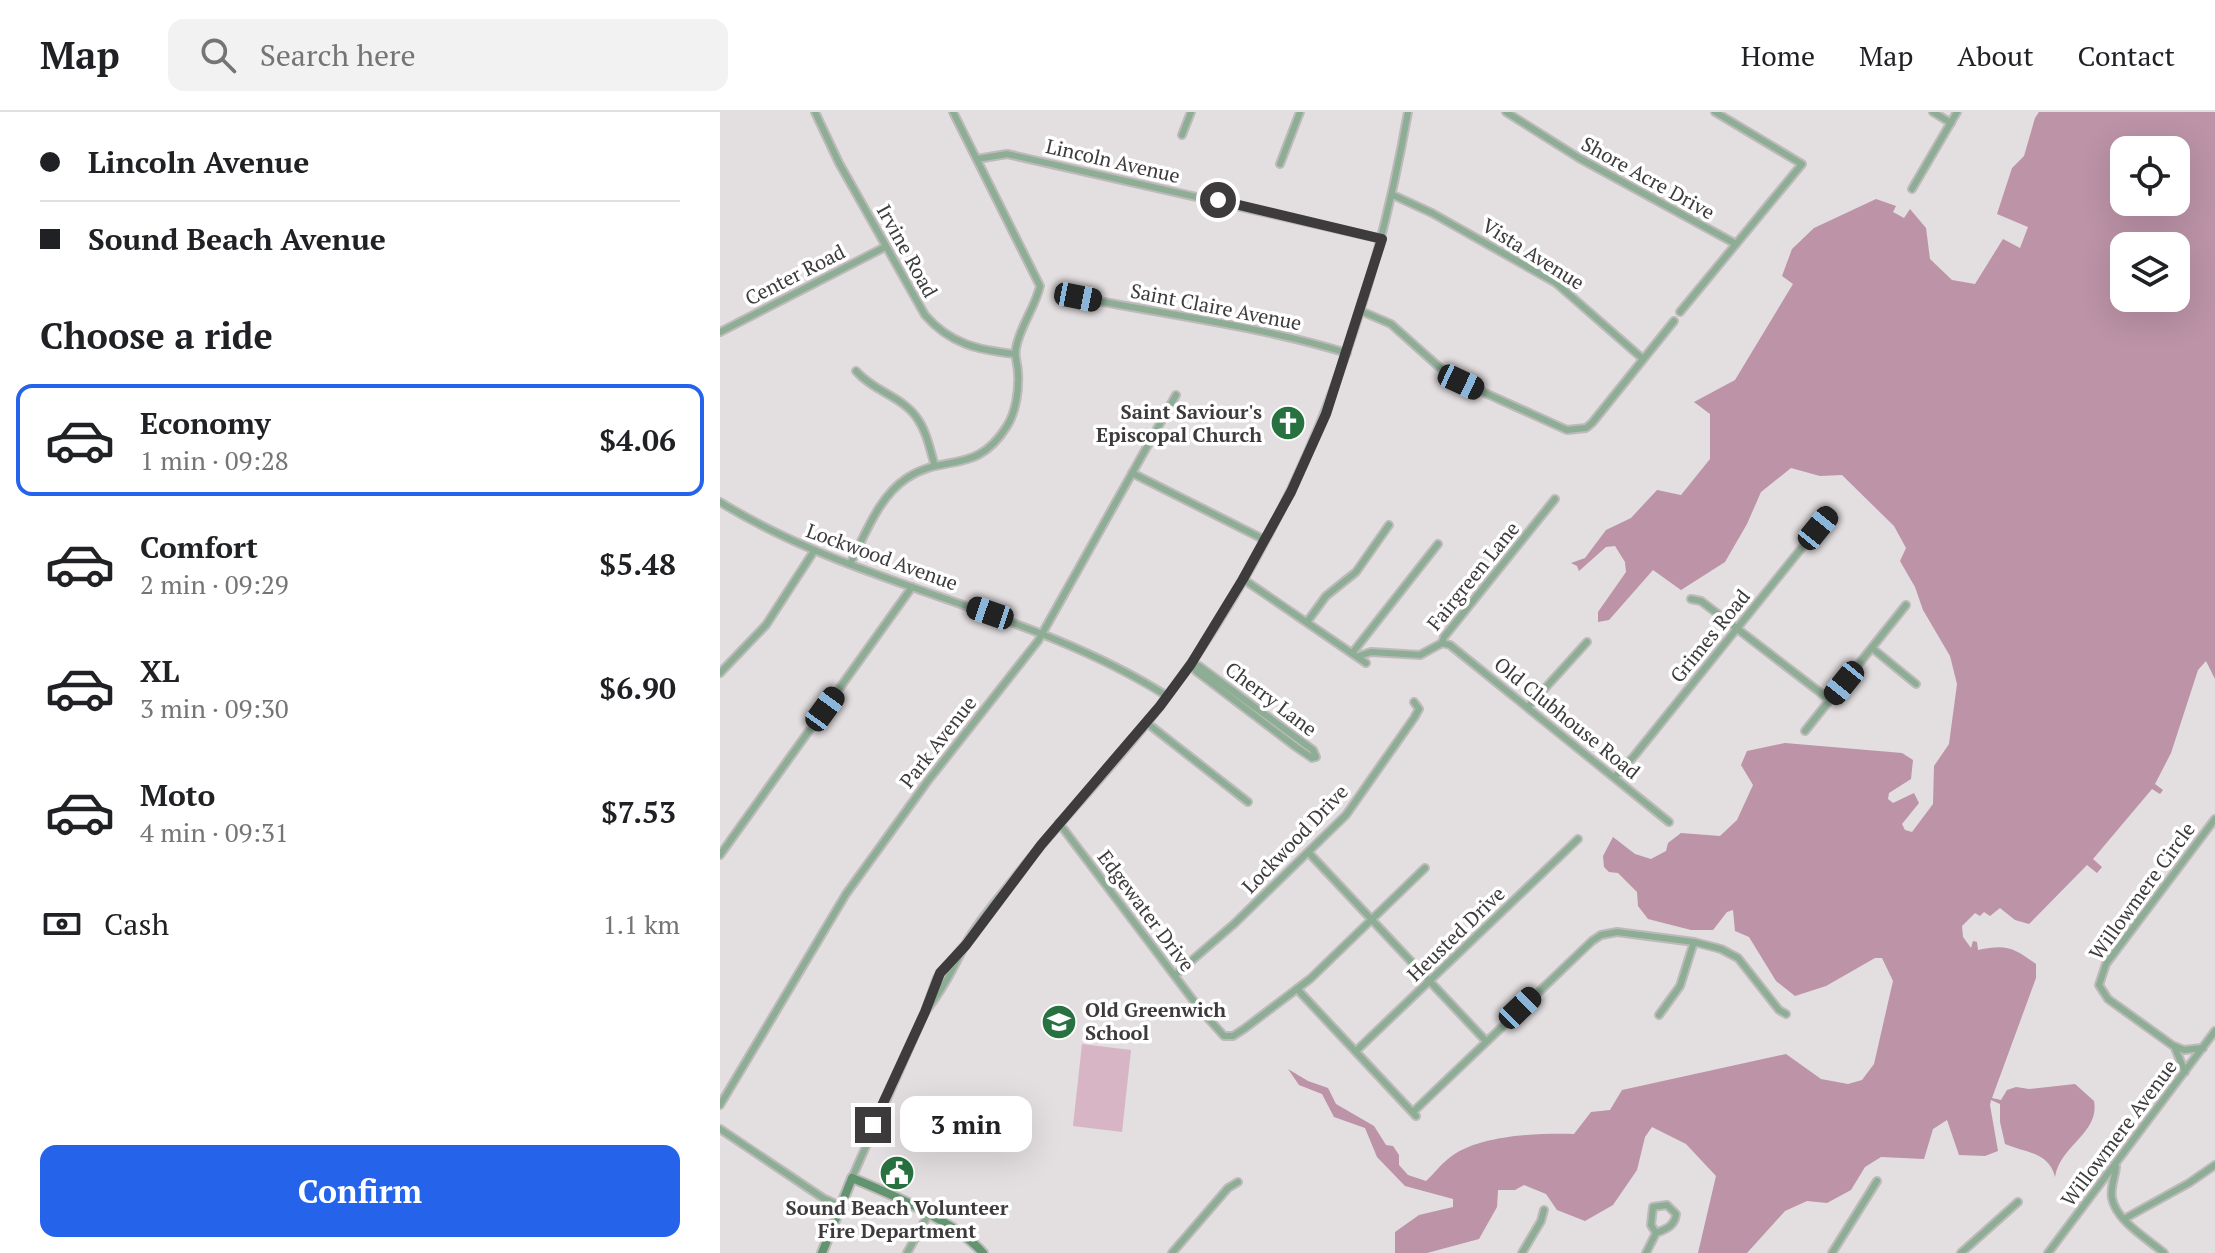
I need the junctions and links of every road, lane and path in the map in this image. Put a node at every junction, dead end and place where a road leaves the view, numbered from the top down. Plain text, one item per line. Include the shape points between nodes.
1 (815, 112) edge
2 (953, 112) edge
3 (1191, 112) edge
4 (1300, 112) edge
5 (1408, 112) edge
6 (1506, 112) edge
7 (1715, 112) edge
8 (1933, 112) edge
9 (1957, 112) edge
10 (1517, 115) edge
11 (1951, 123) junction
12 (1182, 135) dead end
13 (977, 159) junction
14 (1280, 164) dead end
15 (1912, 189) dead end
16 (1393, 195) junction
17 (1382, 239) junction
18 (1736, 244) junction
19 (885, 247) junction
20 (1078, 297) dead end
21 (1361, 311) junction
22 (1680, 312) dead end
23 (1674, 321) dead end
24 (720, 332) edge
25 (1347, 353) junction
26 (1015, 354) junction
27 (1643, 359) junction
28 (856, 371) dead end
29 (1176, 395) dead end
30 (935, 466) junction
31 (1132, 473) junction
32 (1555, 499) dead end
33 (720, 502) edge
34 (1829, 514) dead end
35 (1389, 525) dead end
36 (1265, 540) junction
37 (1438, 544) dead end
38 (814, 551) junction
39 (850, 564) junction
40 (1243, 579) junction
41 (912, 587) junction
42 (1691, 599) dead end
43 (1906, 605) dead end
44 (1307, 622) junction
45 (1737, 628) junction
46 (1043, 632) junction
47 (1587, 642) dead end
48 (1442, 643) junction
49 (1872, 648) junction
50 (1356, 654) junction
51 (1366, 663) dead end
52 (1191, 664) junction
53 (720, 673) edge
54 (1916, 684) dead end
55 (1167, 696) junction
56 (1830, 700) junction
57 (1416, 706) dead end
58 (1528, 707) junction
59 (1147, 723) junction
60 (1805, 731) dead end
61 (1615, 777) junction
62 (1248, 802) dead end
63 (2215, 819) edge
64 (1669, 822) dead end
65 (1059, 823) junction
66 (1578, 839) dead end
67 (1309, 853) junction
68 (720, 855) edge
69 (1425, 868) dead end
70 (1371, 921) junction
71 (1694, 942) junction
72 (966, 945) junction
73 (940, 973) junction
74 (1175, 975) junction
75 (950, 976) junction
76 (1429, 982) junction
77 (936, 985) junction
78 (943, 988) junction
79 (1297, 989) junction
80 (925, 1012) junction
81 (1786, 1014) dead end
82 (1659, 1015) dead end
83 (2215, 1031) edge
84 (1485, 1040) junction
85 (2172, 1045) junction
86 (2203, 1048) junction
87 (1356, 1051) junction
88 (2185, 1072) junction
89 (720, 1105) edge
90 (720, 1129) edge
91 (2116, 1164) junction
92 (2215, 1165) edge
93 (852, 1178) junction
94 (1877, 1181) dead end
95 (1238, 1182) dead end
96 (2018, 1202) dead end
97 (840, 1206) junction
98 (1544, 1210) dead end
99 (928, 1215) junction
100 (2124, 1219) junction
101 (1656, 1233) junction
102 (822, 1253) edge
103 (907, 1253) edge
104 (983, 1253) edge
105 (1172, 1253) edge
106 (1522, 1253) edge
107 (1646, 1253) edge
108 (1832, 1253) edge
109 (1961, 1253) edge
110 (2048, 1253) edge
111 (2164, 1253) edge

1 - 19 street, Irvine Road
2 - 13 street
3 - 12 street
4 - 14 street
5 - 16 street
6 - 10 street, Shore Acre Drive
7 - 18 street via 1802,164
8 - 11 street
9 - 11 street
10 - 18 street, Shore Acre Drive via 1579,158
11 - 15 street
13 - 17 street, Lincoln Avenue via 1007,154
13 - 26 street via 1040,286
16 - 17 street
16 - 27 street, Vista Avenue via 1556,283
17 - 21 street
18 - 22 street
19 - 24 street, Center Road
19 - 26 street, Irvine Road via 916,303 942,333 972,348
20 - 25 street, Saint Claire Avenue via 1248,328
21 - 25 street
21 - 27 street via 1391,324 1461,382 1567,430 1592,423
23 - 27 street
25 - 36 street via 1315,439
26 - 30 street via 1017,392 1007,426 984,452 965,462
28 - 30 street via 916,415
29 - 31 street, Park Avenue
30 - 39 street via 910,475 887,496
31 - 36 street
31 - 46 street, Park Avenue
32 - 48 street, Fairgreen Lane
33 - 38 street, Lockwood Avenue
34 - 45 street, Grimes Road
35 - 44 street via 1356,572 1326,596
36 - 40 street
37 - 50 street
38 - 39 street, Lockwood Avenue
38 - 53 street via 766,625
39 - 41 street, Lockwood Avenue
40 - 44 street
40 - 52 street
41 - 46 street, Lockwood Avenue
41 - 68 street
42 - 45 street
43 - 49 street
44 - 50 street
45 - 56 street
45 - 61 street, Grimes Road
46 - 55 street, Lockwood Avenue
46 - 89 street, Park Avenue via 846,894
47 - 58 street
48 - 50 street, Fairgreen Lane via 1420,655
48 - 58 street, Old Clubhouse Road
49 - 54 street
49 - 56 street
50 - 51 street
52 - 52 street, Cherry Lane via 1296,747 1316,757 1313,750
52 - 55 street
55 - 59 street
56 - 60 street
57 - 67 street, Lockwood Drive via 1356,802
58 - 61 street, Old Clubhouse Road
59 - 62 street
59 - 65 street
61 - 64 street, Old Clubhouse Road
63 - 85 street, Willowmere Circle via 2100,978 2103,994
65 - 72 street
65 - 74 street, Edgewater Drive
66 - 76 street, Heusted Drive
67 - 70 street
67 - 74 street, Lockwood Drive
69 - 70 street
70 - 76 street
70 - 79 street
71 - 81 street via 1738,958
71 - 82 street via 1680,986
71 - 84 street via 1617,932 1601,935
72 - 73 street
72 - 75 street
73 - 75 street
73 - 77 street
74 - 79 street, Edgewater Drive via 1224,1036 1244,1029
75 - 78 street
76 - 84 street
76 - 87 street, Heusted Drive
77 - 78 street
77 - 80 street
78 - 80 street
79 - 87 street
80 - 93 street
83 - 86 street, Willowmere Avenue
84 - 87 street via 1414,1114
85 - 86 street
85 - 88 street, Willowmere Circle
86 - 88 street, Willowmere Avenue
88 - 91 street, Willowmere Avenue
90 - 97 street
91 - 100 street via 2112,1200
91 - 110 street, Willowmere Avenue
92 - 100 street
93 - 97 street
93 - 99 street
94 - 108 street
95 - 105 street
96 - 109 street
97 - 102 street
98 - 106 street
99 - 103 street
99 - 104 street via 963,1234
100 - 111 street
101 - 101 street via 1651,1225 1653,1207 1667,1205 1676,1221
101 - 107 street

